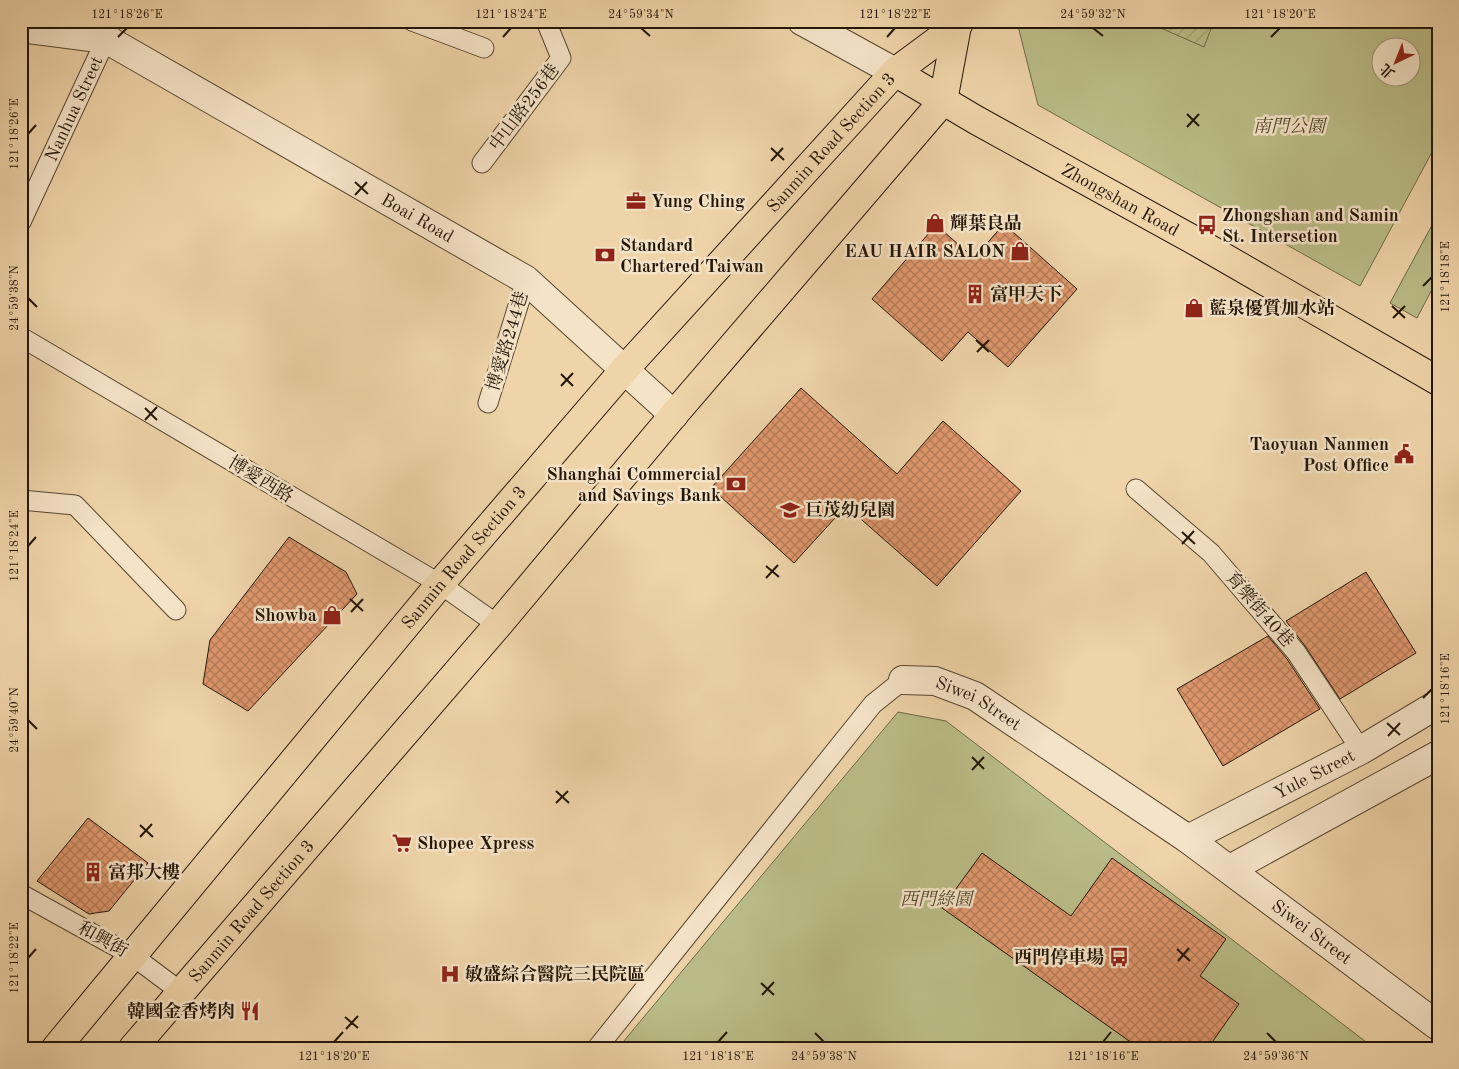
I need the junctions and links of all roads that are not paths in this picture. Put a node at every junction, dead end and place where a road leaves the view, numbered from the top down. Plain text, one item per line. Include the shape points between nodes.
1 (412, 21) edge
2 (546, 21) edge
3 (802, 21) edge
4 (959, 24) edge
5 (21, 28) edge
6 (109, 30) edge
7 (484, 48) dead end
8 (895, 72) junction
9 (943, 102) junction
10 (482, 163) dead end
11 (21, 222) edge
12 (526, 280) junction
13 (21, 337) edge
14 (624, 370) junction
15 (1438, 381) edge
16 (488, 403) dead end
17 (674, 415) junction
18 (1136, 489) dead end
19 (21, 500) edge
20 (440, 584) junction
21 (176, 610) dead end
22 (498, 625) junction
23 (903, 680) joint
24 (1438, 704) edge
25 (1361, 750) junction
26 (1438, 754) edge
27 (1188, 839) junction
28 (1230, 869) junction
29 (21, 894) edge
30 (134, 956) junction
31 (180, 992) junction
32 (1438, 1026) edge
33 (56, 1048) edge
34 (133, 1048) edge
35 (597, 1048) edge

1 - 7 lane
2 - 10 lane, 中山路256巷 via 561,58
3 - 8 street, Zhongshan Road
4 - 8 main road, Sanmin Road Section 3
4 - 9 main road, Sanmin Road Section 3
5 - 6 street, Boai Road
6 - 11 lane, Nanhua Street
6 - 12 street, Boai Road
8 - 9 main road, Zhongshan Road
8 - 14 main road, Sanmin Road Section 3
9 - 15 main road, Zhongshan Road via 1192,239
9 - 17 main road, Sanmin Road Section 3
12 - 14 street, Boai Road
12 - 16 lane, 博愛路244巷
13 - 20 lane, 博愛西路
14 - 17 street, Boai Road
14 - 20 main road, Sanmin Road Section 3
17 - 22 main road, Sanmin Road Section 3
18 - 25 lane, 育樂街40巷 via 1211,553 1284,637
19 - 21 lane via 75,504
20 - 22 lane, 博愛西路
20 - 30 main road, Sanmin Road Section 3
22 - 31 main road, Sanmin Road Section 3
23 - 27 street, Siwei Street via 935,681 975,696
23 - 35 lane, Siwei Street via 873,704
24 - 25 street, Yule Street
25 - 27 street, Yule Street
26 - 28 street
27 - 28 street, Siwei Street
28 - 32 street, Siwei Street
29 - 30 lane, 和興街
30 - 31 lane, 和興街
30 - 33 main road, Sanmin Road Section 3
31 - 34 main road, Sanmin Road Section 3

